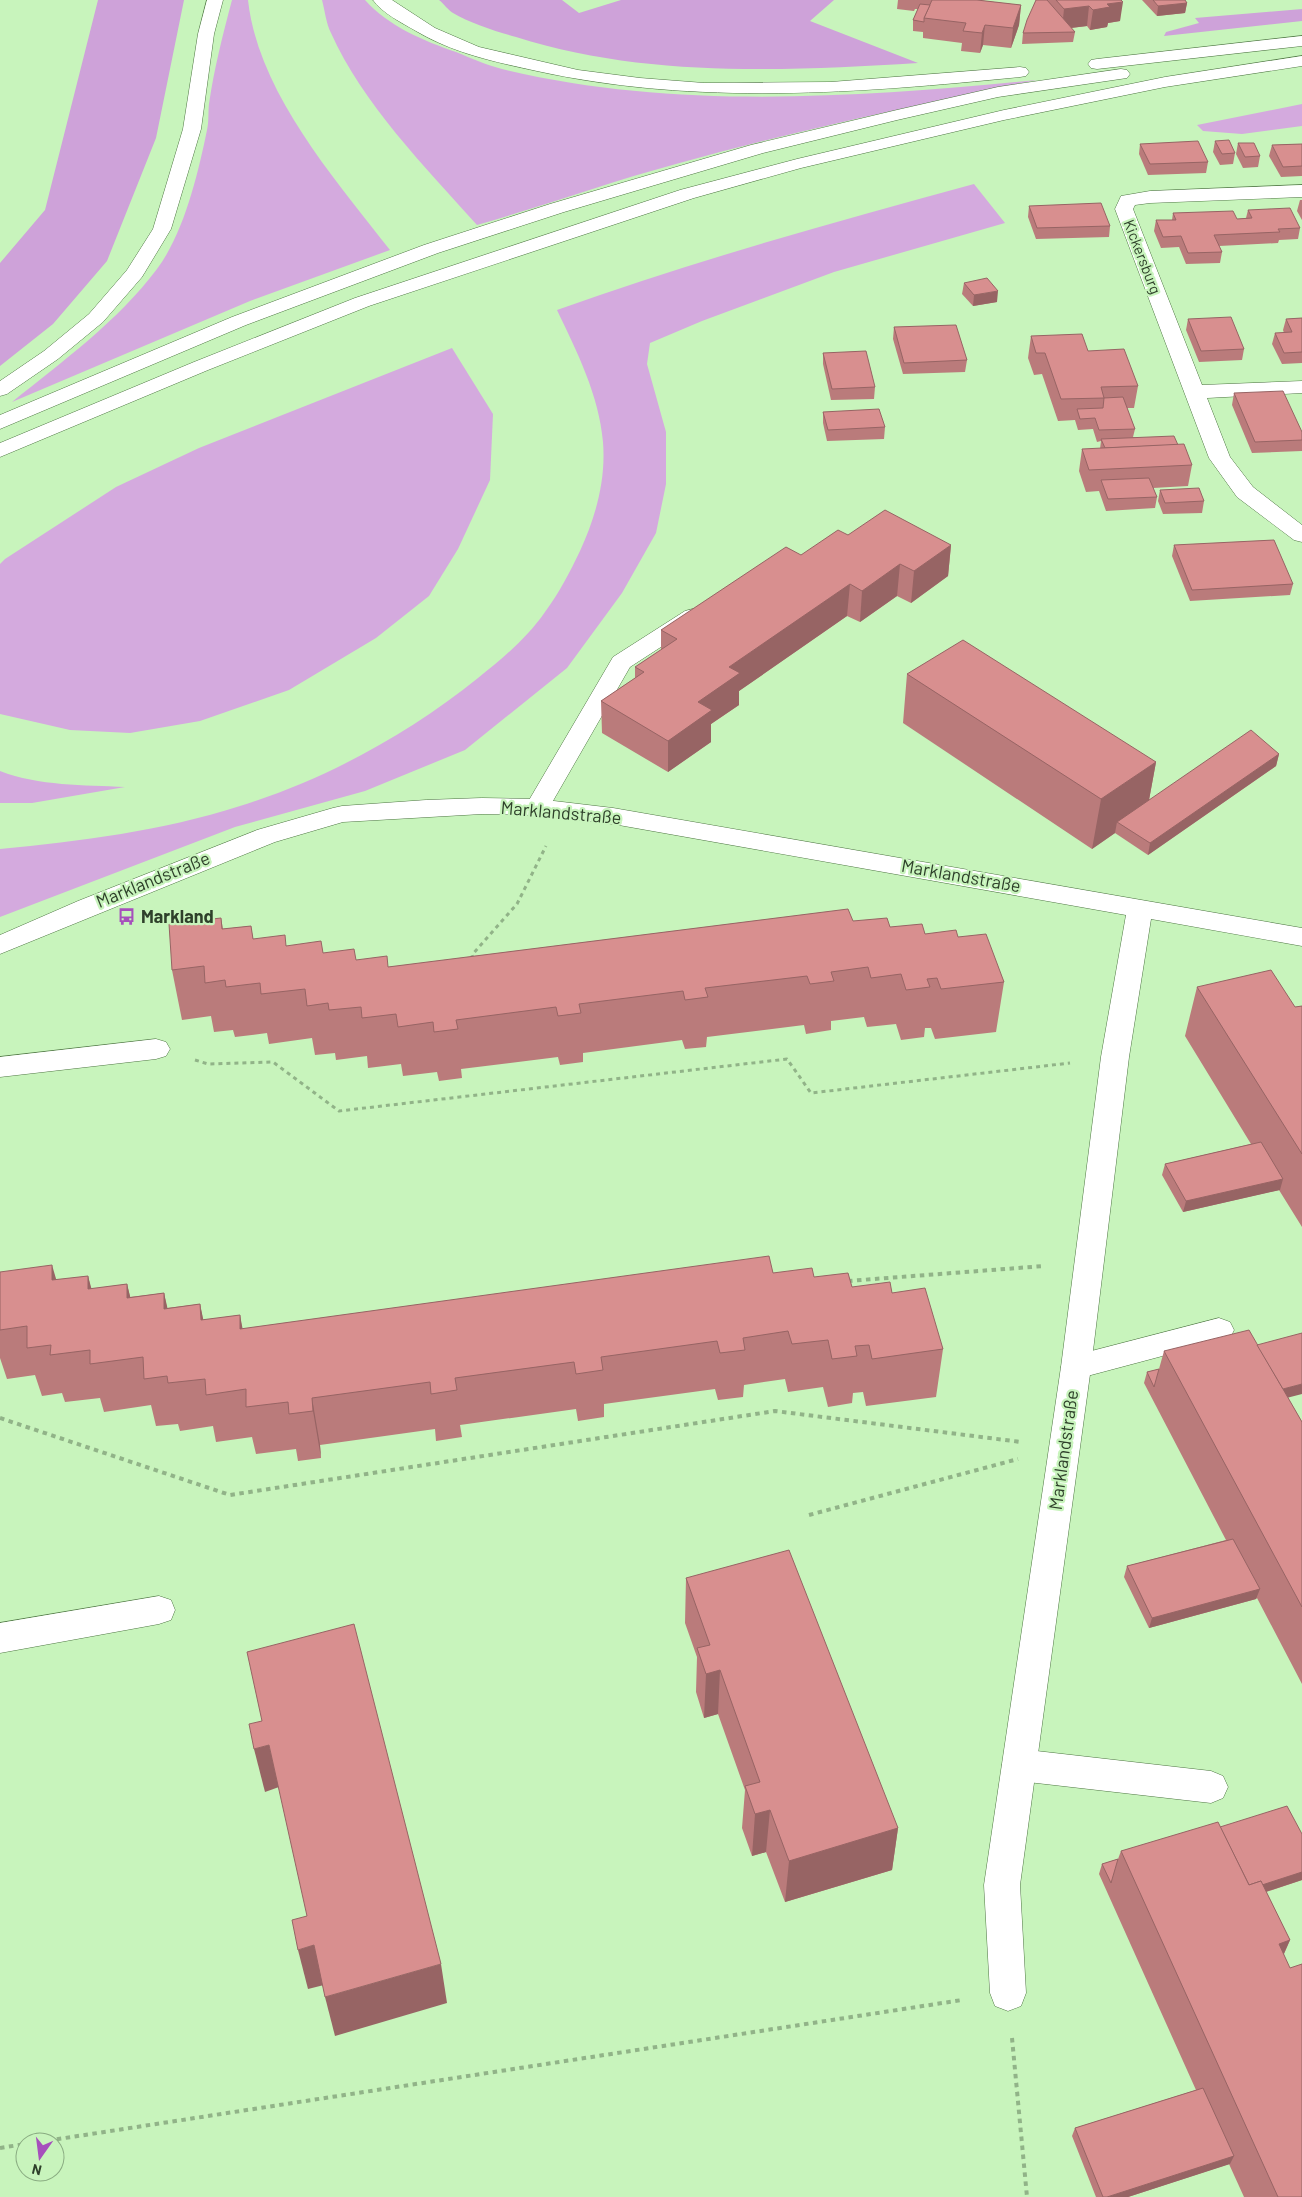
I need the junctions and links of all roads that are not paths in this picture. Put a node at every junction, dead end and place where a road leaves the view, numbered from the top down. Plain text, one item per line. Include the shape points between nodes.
1 (216, 0) edge
2 (381, 0) edge
3 (1302, 41) edge
4 (1302, 46) edge
5 (1302, 61) edge
6 (1302, 191) edge
7 (1302, 387) edge
8 (0, 390) edge
9 (1194, 392) junction
10 (0, 423) edge
11 (0, 451) edge
12 (1302, 536) edge
13 (712, 603) edge
14 (537, 807) junction
15 (1140, 907) junction
16 (1302, 936) edge
17 (0, 945) edge
18 (156, 1049) road end
19 (0, 1067) edge
20 (1219, 1330) dead end
21 (1076, 1367) junction
22 (159, 1610) dead end
23 (0, 1638) edge
24 (1019, 1765) junction
25 (1211, 1787) dead end
26 (1008, 1993) road end

1 - 8 main road via 206,34 192,129 162,229 135,273 96,318 51,355
2 - 3 main road via 412,22 460,46 538,67 622,82 717,88 828,88 997,74
4 - 10 main road via 998,92 757,149 431,249 239,321
5 - 11 main road via 1165,82 995,117 687,194 362,302
6 - 9 main road, Kickersburg via 1150,196 1128,200 1124,209
7 - 9 main road
9 - 12 main road, Kickersburg via 1220,458 1245,492
13 - 14 main road via 621,662
14 - 15 main road, Marklandstraße via 613,816
14 - 17 main road, Marklandstraße via 435,807 342,814 266,836
15 - 16 main road, Marklandstraße
15 - 21 main road, Marklandstraße via 1115,1057
18 - 19 main road
20 - 21 main road
21 - 24 main road, Marklandstraße
22 - 23 main road
24 - 25 main road
24 - 26 main road, Marklandstraße via 1002,1885

